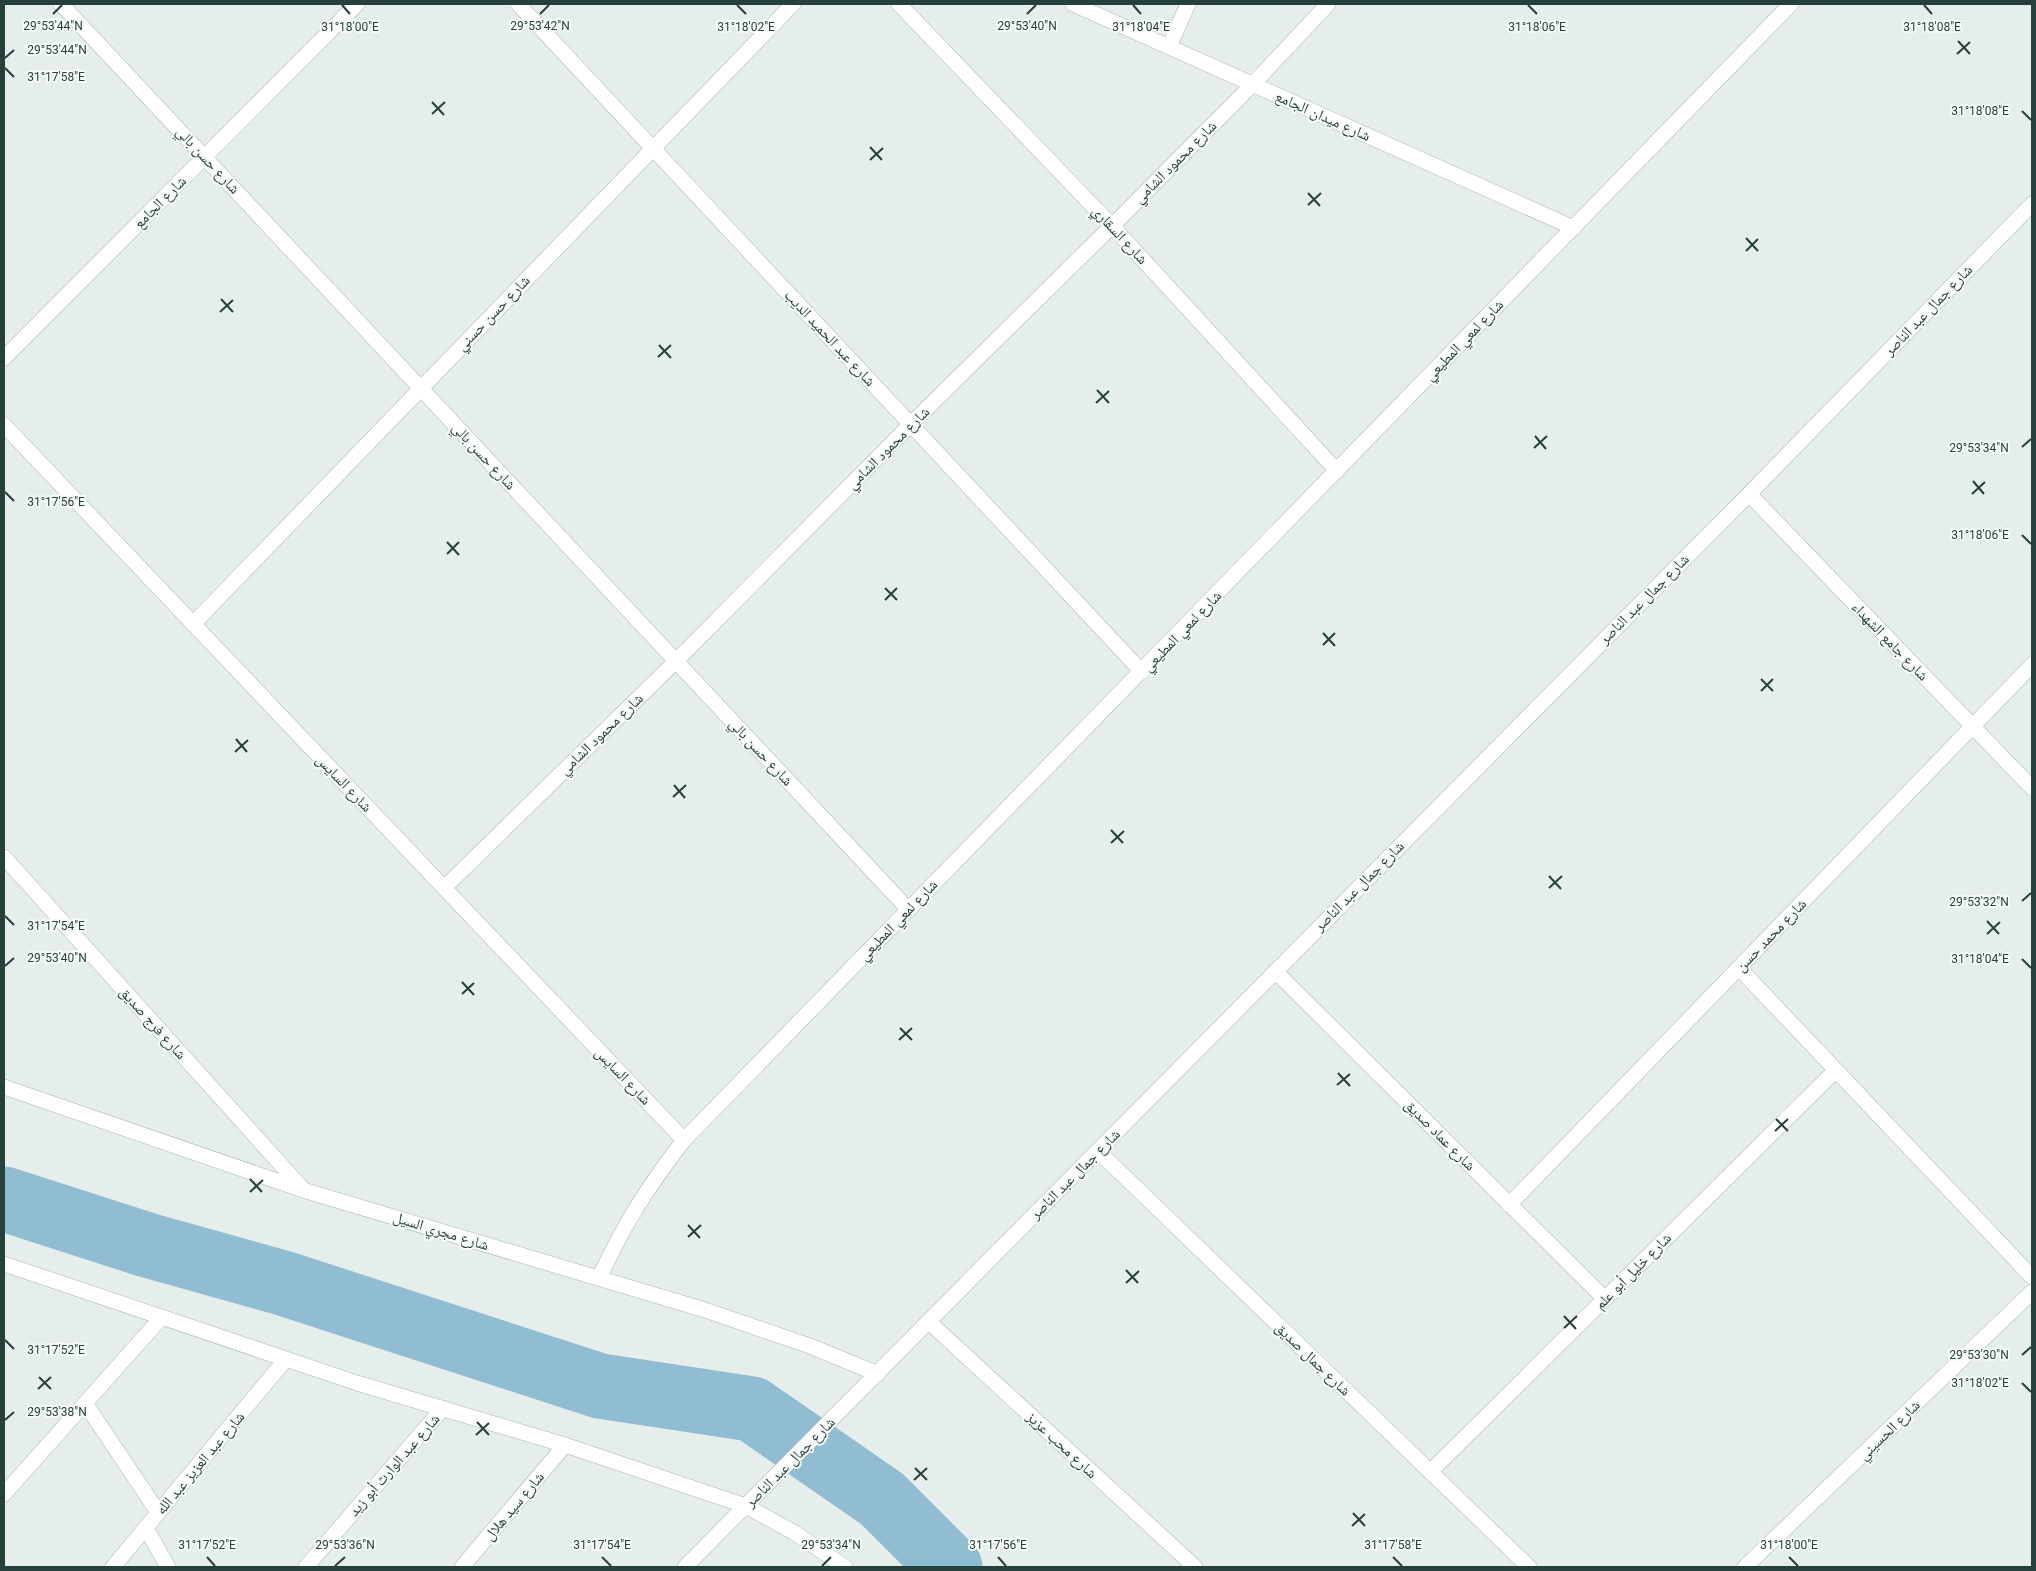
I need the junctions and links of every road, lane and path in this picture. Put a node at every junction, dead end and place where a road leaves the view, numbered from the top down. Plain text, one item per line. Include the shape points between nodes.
1 (61, 4) edge
2 (357, 4) edge
3 (518, 4) edge
4 (793, 4) edge
5 (899, 4) edge
6 (1073, 4) edge
7 (1188, 4) edge
8 (1328, 4) edge
9 (1791, 4) edge
10 (1169, 47) junction
11 (1253, 84) junction
12 (652, 148) junction
13 (205, 158) junction
14 (2032, 204) edge
15 (1112, 226) junction
16 (1574, 228) junction
17 (4, 358) edge
18 (420, 388) junction
19 (911, 424) junction
20 (4, 425) edge
21 (1337, 470) junction
22 (1749, 494) junction
23 (193, 624) junction
24 (676, 661) junction
25 (2032, 665) edge
26 (1142, 672) junction
27 (1973, 726) junction
28 (2032, 788) edge
29 (4, 857) edge
30 (444, 888) junction
31 (908, 909) junction
32 (1739, 968) junction
33 (1275, 971) junction
34 (1836, 1070) junction
35 (4, 1087) edge
36 (684, 1140) junction
37 (1098, 1151) junction
38 (303, 1190) junction
39 (1509, 1205) junction
40 (4, 1264) edge
41 (2032, 1277) edge
42 (600, 1278) junction
43 (2032, 1292) edge
44 (1604, 1300) junction
45 (162, 1317) junction
46 (929, 1322) junction
47 (286, 1359) junction
48 (878, 1374) junction
49 (85, 1403) junction
50 (443, 1408) junction
51 (565, 1445) junction
52 (1430, 1472) junction
53 (4, 1494) edge
54 (746, 1506) junction
55 (158, 1512) junction
56 (146, 1528) junction
57 (113, 1567) edge
58 (168, 1567) edge
59 (306, 1567) edge
60 (462, 1567) edge
61 (685, 1567) edge
62 (845, 1567) edge
63 (1195, 1567) edge
64 (1529, 1567) edge
65 (1745, 1567) edge

1 - 13 street, شارع حسن بالي
2 - 13 street, شارع الجامع
3 - 12 street, شارع عبد الحميد الديب
4 - 12 street, شارع حسن حسني
5 - 15 street, شارع السقاري
6 - 10 street, شارع ميدان الجامع
7 - 10 street
8 - 11 street, شارع محمود الشامي
9 - 16 street, شارع لمعي المطيعي
10 - 11 street, شارع ميدان الجامع
11 - 15 street, شارع محمود الشامي
11 - 16 street, شارع ميدان الجامع
12 - 18 street, شارع حسن حسني
12 - 19 street, شارع عبد الحميد الديب
13 - 17 street, شارع الجامع
13 - 18 street, شارع حسن بالي
14 - 22 street, شارع جمال عبد الناصر
15 - 19 street, شارع محمود الشامي
15 - 21 street, شارع السقاري
16 - 21 street, شارع لمعي المطيعي
18 - 23 street, شارع حسن حسني
18 - 24 street, شارع حسن بالي
19 - 24 street, شارع محمود الشامي
19 - 26 street, شارع عبد الحميد الديب
20 - 23 street, شارع السايس
21 - 26 street, شارع لمعي المطيعي
22 - 27 street, شارع جامع الشهداء
22 - 33 street, شارع جمال عبد الناصر
23 - 30 street, شارع السايس
24 - 30 street, شارع محمود الشامي
24 - 31 street, شارع حسن بالي
25 - 27 street, شارع محمد حسن
26 - 31 street, شارع لمعي المطيعي
27 - 28 street, شارع جامع الشهداء
27 - 32 street, شارع محمد حسن
29 - 38 street, شارع فرج صديق
30 - 36 street, شارع السايس
31 - 36 street, شارع لمعي المطيعي
32 - 34 street
32 - 39 street, شارع محمد حسن
33 - 37 street, شارع جمال عبد الناصر
33 - 39 street, شارع عماد صديق
34 - 41 street
34 - 44 street, شارع خليل أبو علم
35 - 38 street, شارع مجري السيل
36 - 42 street, شارع لمعي المطيعي via 636,1206
37 - 46 street, شارع جمال عبد الناصر
37 - 52 street, شارع جمال صديق
38 - 42 street, شارع مجري السيل
39 - 44 street, شارع عماد صديق
40 - 45 street
42 - 48 street, شارع مجري السيل via 810,1346
43 - 65 street, شارع الحسيني
44 - 52 street, شارع خليل أبو علم
45 - 47 street
45 - 49 street
46 - 48 street, شارع جمال عبد الناصر
46 - 63 street, شارع محب عزيز
47 - 50 street
47 - 55 street, شارع عبد العزيز عبد الله
48 - 54 street, شارع جمال عبد الناصر
49 - 53 street
49 - 55 street
50 - 51 street
50 - 59 street, شارع عبد الوارث أبو زيد
51 - 54 street
51 - 60 street, شارع سيد هلال
52 - 64 street, شارع جمال صديق
54 - 61 street, شارع جمال عبد الناصر
54 - 62 street via 795,1533
55 - 56 street, شارع عبد العزيز عبد الله
56 - 57 street, شارع عبد العزيز عبد الله
56 - 58 street

